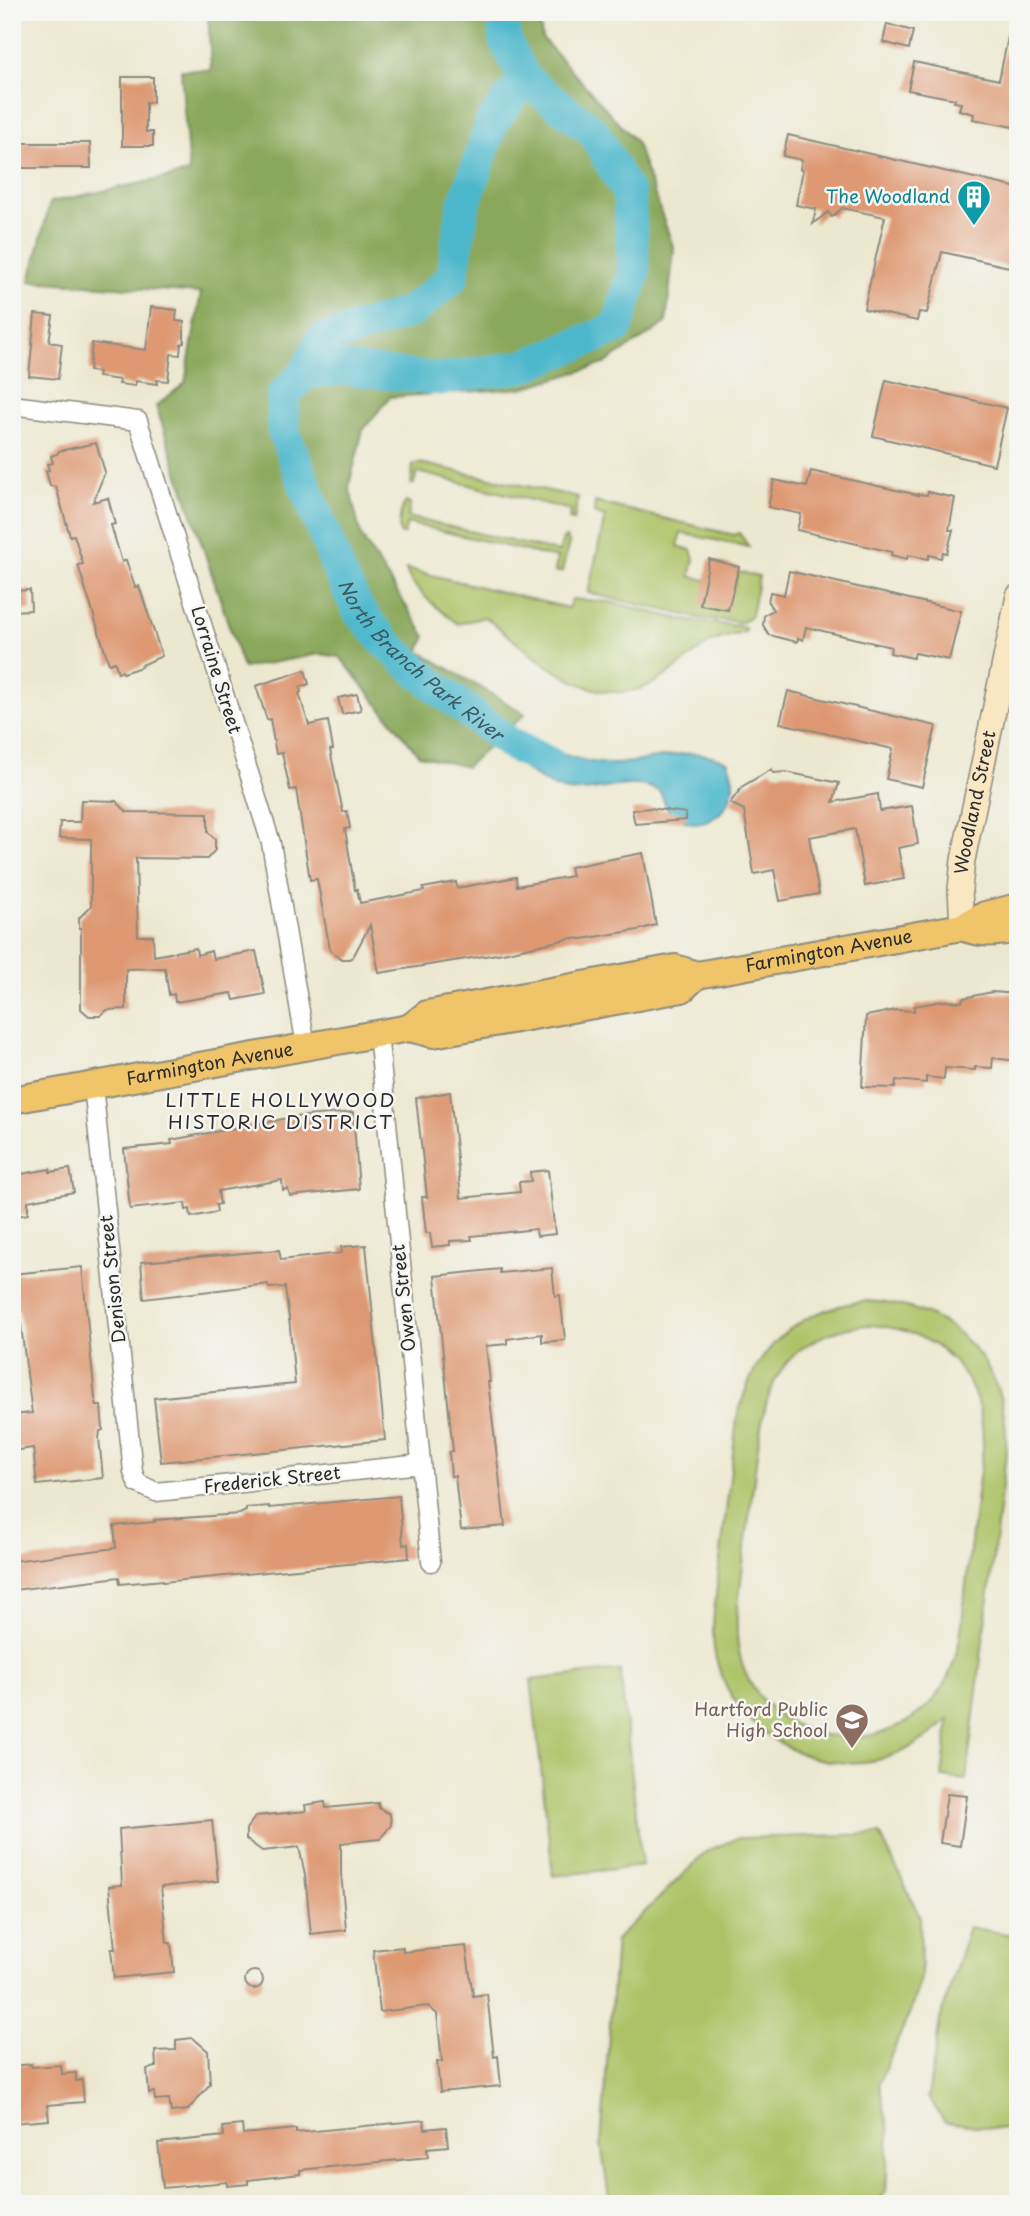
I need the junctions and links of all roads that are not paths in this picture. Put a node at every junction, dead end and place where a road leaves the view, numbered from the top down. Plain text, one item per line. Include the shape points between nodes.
1 (12, 405) edge
2 (1018, 596) edge
3 (1018, 907) edge
4 (962, 927) junction
5 (1018, 929) edge
6 (378, 1033) junction
7 (306, 1046) junction
8 (93, 1085) junction
9 (12, 1100) edge
10 (421, 1464) junction
11 (133, 1472) joint
12 (431, 1562) dead end

1 - 7 street, Lorraine Street via 138,421 271,843
2 - 4 main road, Woodland Street via 963,860
3 - 4 main road, Farmington Avenue via 985,915
4 - 5 main road, Farmington Avenue via 987,934
4 - 6 main road, Farmington Avenue via 697,975 682,989 535,1017 433,1034 409,1028
6 - 7 main road, Farmington Avenue
6 - 10 street, Owen Street
7 - 8 main road, Farmington Avenue
8 - 9 main road, Farmington Avenue
8 - 11 street, Denison Street
10 - 11 street, Frederick Street via 156,1492 137,1483
10 - 12 street, Owen Street

